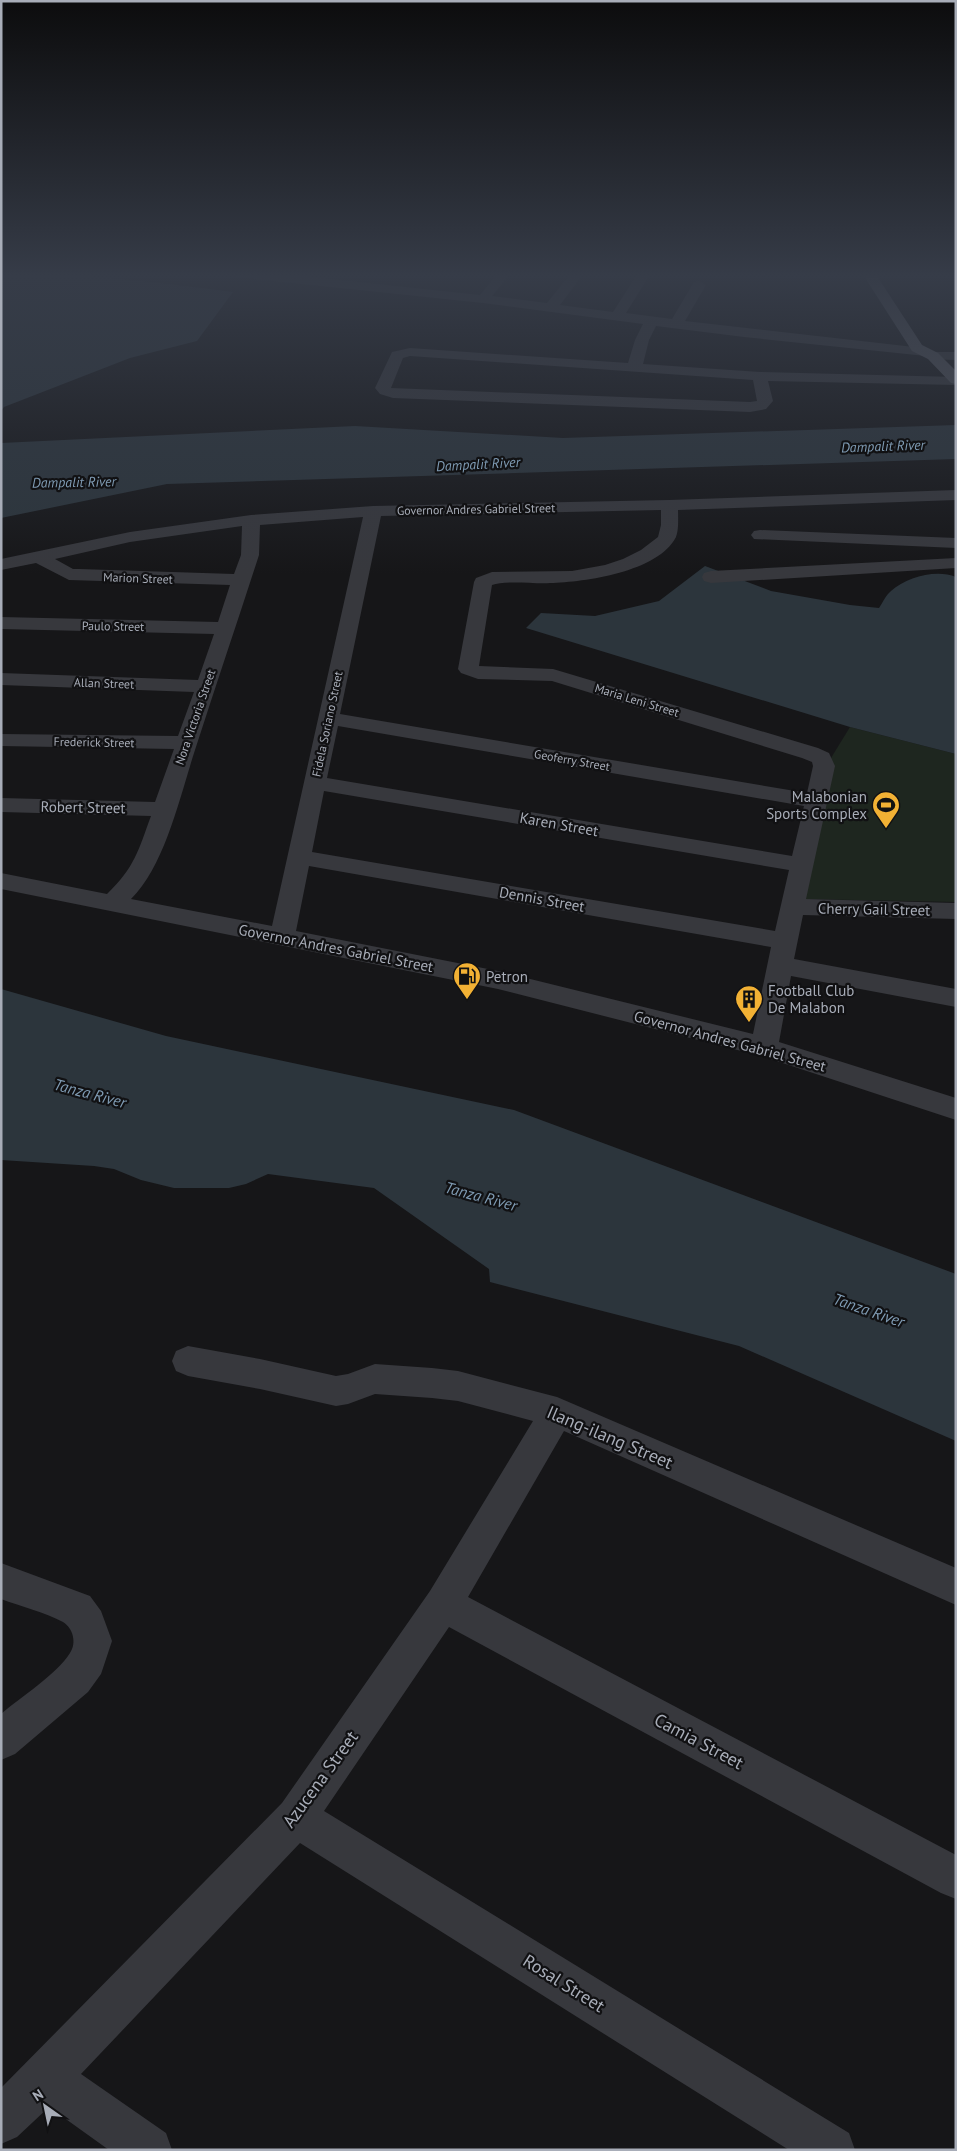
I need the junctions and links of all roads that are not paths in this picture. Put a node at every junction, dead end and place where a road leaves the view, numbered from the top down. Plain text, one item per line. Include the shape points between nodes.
1 (389, 373) edge
2 (719, 373) edge
3 (760, 376) junction
4 (956, 380) edge
5 (956, 495) edge
6 (668, 505) junction
7 (373, 511) junction
8 (251, 520) junction
9 (760, 535) dead end
10 (956, 543) edge
11 (39, 557) junction
12 (956, 563) edge
13 (1, 566) edge
14 (711, 577) dead end
15 (242, 580) junction
16 (1, 623) edge
17 (224, 628) junction
18 (1, 679) edge
19 (206, 686) junction
20 (329, 718) junction
21 (1, 740) edge
22 (186, 744) junction
23 (315, 783) junction
24 (816, 801) junction
25 (1, 806) edge
26 (165, 809) junction
27 (299, 857) junction
28 (803, 865) junction
29 (1, 881) edge
30 (112, 903) junction
31 (793, 907) junction
32 (956, 911) edge
33 (282, 936) junction
34 (783, 953) junction
35 (956, 998) edge
36 (764, 1047) junction
37 (956, 1109) edge
38 (188, 1361) dead end
39 (557, 1412) junction
40 (1, 1581) edge
41 (956, 1587) edge
42 (443, 1604) junction
43 (1, 1740) edge
44 (296, 1817) junction
45 (956, 1878) edge
46 (46, 2077) junction
47 (1, 2120) edge
48 (149, 2150) edge
49 (832, 2150) edge

1 - 3 street via 383,388 385,391 750,407 761,406 765,401
2 - 3 street
3 - 4 street
5 - 6 street, Governor Andres Gabriel Street
6 - 7 street, Governor Andres Gabriel Street
6 - 24 street, Maria Leni Street via 668,535 650,552 630,563 602,572 564,578 492,578 483,582 468,669 478,673 553,675 816,755 824,762
7 - 8 street, Governor Andres Gabriel Street
7 - 20 street, Fidela Soriano Street
8 - 11 street, Governor Andres Gabriel Street via 130,537
8 - 15 street, Nora Victoria Street via 250,555
9 - 10 street
11 - 13 street, Governor Andres Gabriel Street
11 - 15 street, Marion Street via 69,574
12 - 14 street
15 - 17 street, Nora Victoria Street
16 - 17 street, Paulo Street
17 - 19 street, Nora Victoria Street
18 - 19 street, Allan Street
19 - 22 street, Nora Victoria Street
20 - 23 street, Fidela Soriano Street
20 - 24 street, Geoferry Street
21 - 22 street, Frederick Street
22 - 26 street, Nora Victoria Street
23 - 27 street, Fidela Soriano Street
23 - 28 street, Karen Street
24 - 28 street, Maria Leni Street
25 - 26 street, Robert Street
26 - 30 street, Nora Victoria Street via 147,860 132,884
27 - 33 street, Fidela Soriano Street
27 - 34 street, Dennis Street
28 - 31 street, Maria Leni Street
29 - 30 street, Governor Andres Gabriel Street
30 - 33 street, Governor Andres Gabriel Street
31 - 32 street, Cherry Gail Street
31 - 34 street, Maria Leni Street
33 - 36 street, Governor Andres Gabriel Street via 498,980
34 - 35 street, Dennis Street
34 - 36 street, Maria Leni Street
36 - 37 street, Governor Andres Gabriel Street
38 - 39 street, Ilang-ilang Street via 336,1391 376,1379 432,1382
39 - 41 street, Ilang-ilang Street
39 - 42 street, Azucena Street
40 - 43 street via 78,1609 88,1624 93,1641 88,1660 74,1678
42 - 44 street, Azucena Street
42 - 45 street, Camia Street
44 - 46 street, Azucena Street
44 - 49 street, Rosal Street
46 - 47 street, Azucena Street
46 - 48 street

